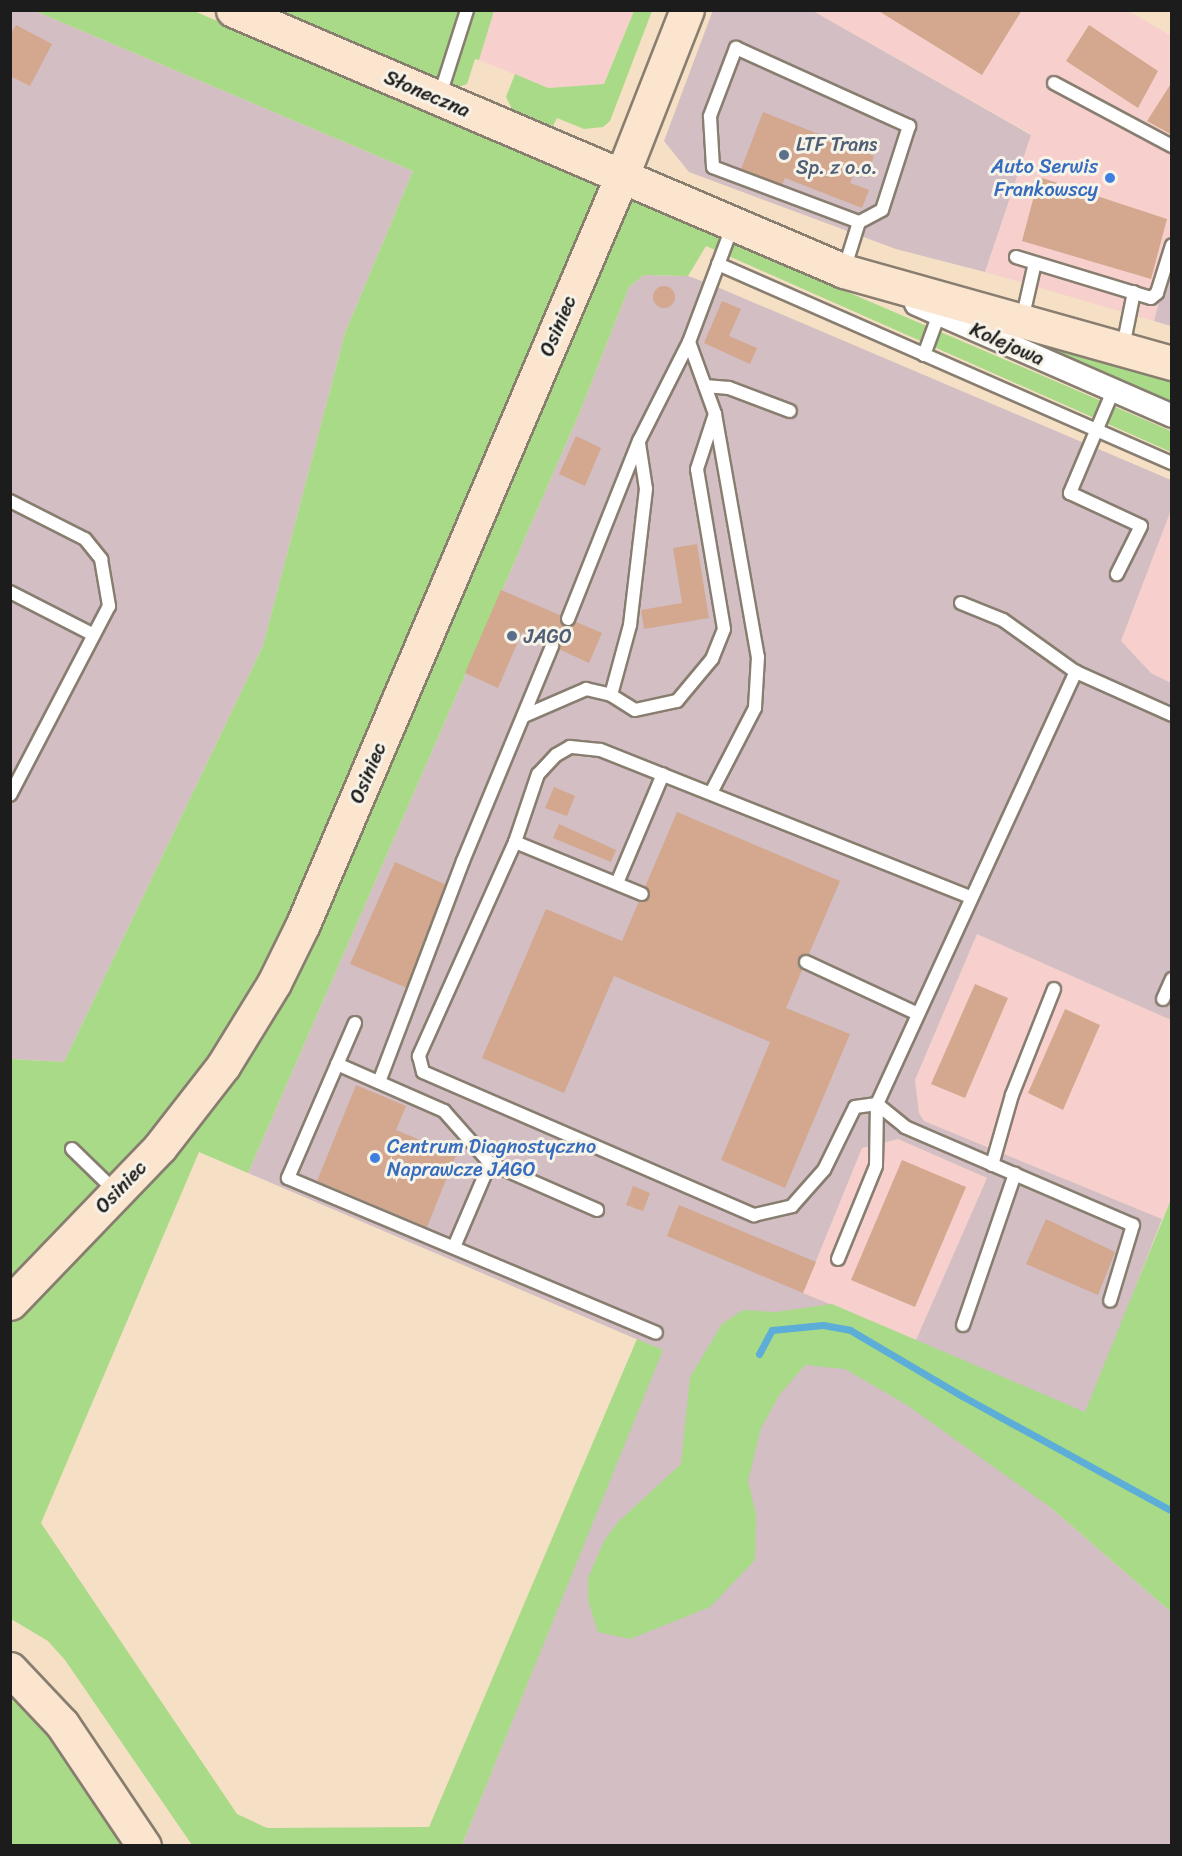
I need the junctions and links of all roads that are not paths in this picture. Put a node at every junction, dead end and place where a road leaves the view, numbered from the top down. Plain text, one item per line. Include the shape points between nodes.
1 (233, 10) edge
2 (466, 10) edge
3 (687, 10) edge
4 (1054, 83) dead end
5 (439, 99) junction
6 (1172, 146) edge
7 (621, 178) junction
8 (859, 222) junction
9 (733, 225) junction
10 (1172, 245) edge
11 (1016, 257) dead end
12 (1035, 263) junction
13 (718, 264) junction
14 (844, 271) junction
15 (1134, 292) junction
16 (939, 314) junction
17 (1022, 321) junction
18 (689, 342) junction
19 (1122, 349) junction
20 (924, 355) junction
21 (1172, 363) edge
22 (705, 386) junction
23 (1113, 391) junction
24 (790, 411) dead end
25 (715, 414) junction
26 (1172, 416) edge
27 (1097, 431) junction
28 (639, 441) junction
29 (1172, 463) edge
30 (10, 501) edge
31 (1117, 574) dead end
32 (10, 592) edge
33 (961, 603) dead end
34 (568, 619) dead end
35 (94, 635) junction
36 (552, 646) dead end
37 (1076, 672) junction
38 (611, 695) junction
39 (1172, 715) edge
40 (524, 716) junction
41 (663, 774) junction
42 (711, 793) junction
43 (10, 795) edge
44 (515, 842) junction
45 (617, 883) junction
46 (642, 894) dead end
47 (970, 897) junction
48 (806, 962) dead end
49 (1172, 979) edge
50 (1054, 989) dead end
51 (1163, 999) dead end
52 (916, 1013) junction
53 (355, 1023) dead end
54 (337, 1064) junction
55 (379, 1082) junction
56 (877, 1104) junction
57 (72, 1149) dead end
58 (490, 1163) junction
59 (992, 1165) junction
60 (1014, 1174) junction
61 (117, 1192) junction
62 (597, 1210) dead end
63 (454, 1246) junction
64 (838, 1259) dead end
65 (1110, 1301) dead end
66 (10, 1303) edge
67 (963, 1325) dead end
68 (656, 1333) dead end
69 (10, 1669) edge
70 (144, 1845) edge

1 - 5 street, Słoneczna
2 - 5 lane
3 - 7 street, Osiniec
4 - 6 lane
5 - 7 street, Słoneczna
7 - 9 street, Kolejowa
7 - 61 street, Osiniec via 303,924 274,983 223,1066 160,1147
8 - 8 lane via 713,167 710,116 736,48 909,126 882,210
8 - 14 lane
9 - 13 lane
9 - 14 street, Kolejowa
10 - 15 lane via 1157,293 1152,298
11 - 12 lane
12 - 15 lane
12 - 17 lane
13 - 18 lane
13 - 20 lane
14 - 16 street, Kolejowa
14 - 17 street, Kolejowa
15 - 19 lane
16 - 20 lane
16 - 23 street, Kolejowa
17 - 19 street, Kolejowa
18 - 22 lane
18 - 28 lane
19 - 21 street, Kolejowa
20 - 27 lane
22 - 24 lane via 729,388
22 - 25 lane
23 - 26 street, Kolejowa
23 - 27 lane
25 - 38 lane via 697,469 723,629 712,659 677,701 635,710
25 - 42 lane via 758,657 755,708
27 - 29 lane
27 - 31 lane via 1070,492 1141,526
28 - 34 lane
28 - 38 lane via 646,489 630,625
30 - 35 lane via 85,539 101,559 109,606
32 - 35 lane
33 - 37 lane via 1003,620
35 - 43 lane
36 - 40 lane
37 - 39 lane
37 - 47 lane
38 - 40 lane via 586,689
40 - 55 lane via 463,861
41 - 42 lane
41 - 44 lane via 600,750 570,747 538,774
41 - 45 lane
42 - 47 lane
44 - 45 lane
44 - 56 lane via 419,1056 423,1072 754,1215 792,1206 809,1191 855,1107
45 - 46 lane
47 - 52 lane
48 - 52 lane
49 - 51 lane
50 - 59 lane via 1012,1095
52 - 56 lane
53 - 54 lane
54 - 55 lane
54 - 63 lane via 288,1178
55 - 58 lane via 444,1111
56 - 59 lane via 904,1127
56 - 64 lane via 876,1166
57 - 61 lane
58 - 62 lane
58 - 63 lane
59 - 60 lane
60 - 65 lane via 1133,1225
60 - 67 lane
61 - 66 street, Osiniec
63 - 68 lane
69 - 70 street via 62,1724

